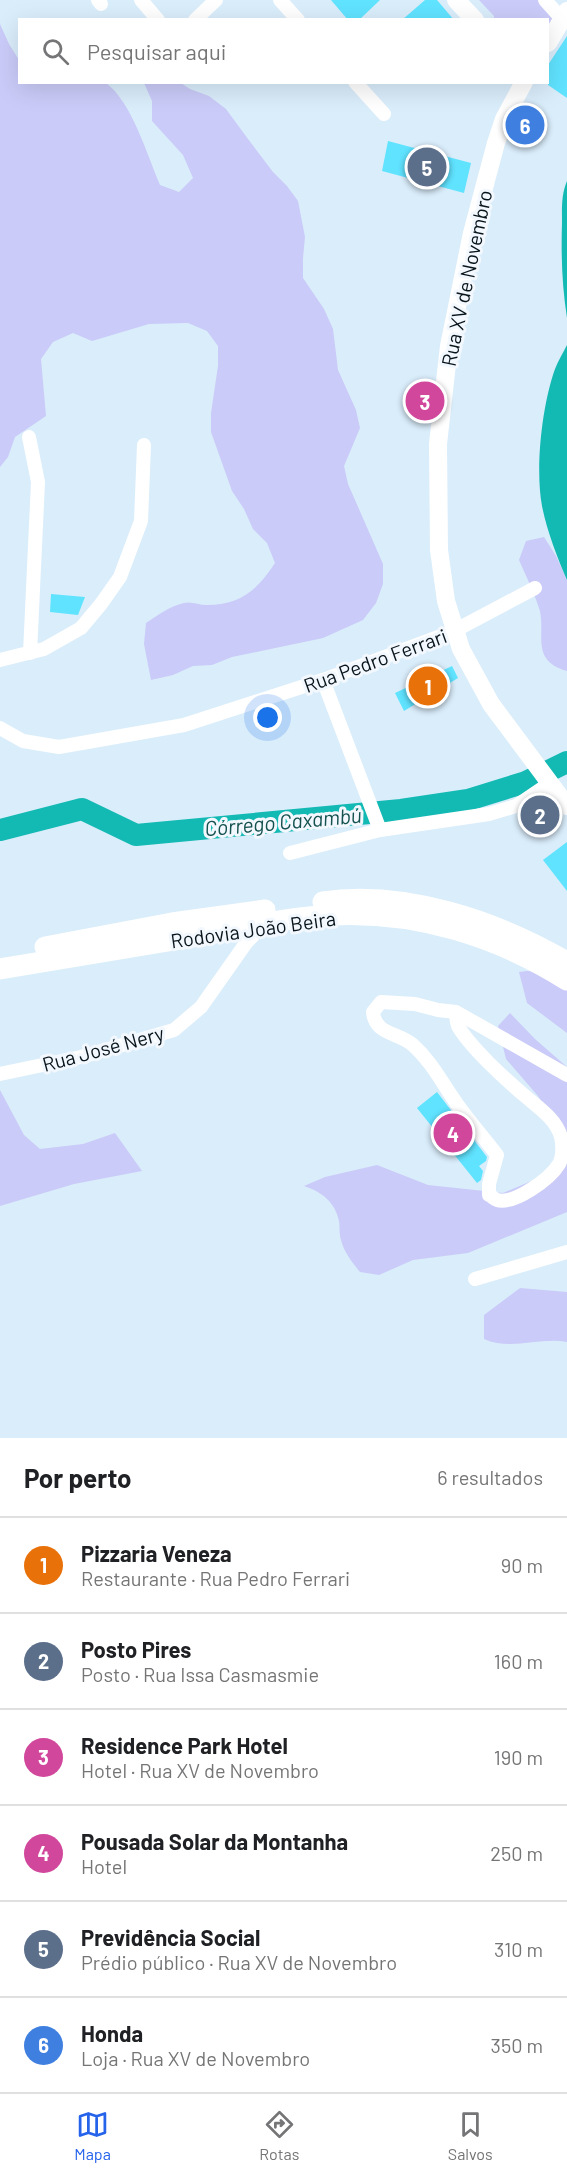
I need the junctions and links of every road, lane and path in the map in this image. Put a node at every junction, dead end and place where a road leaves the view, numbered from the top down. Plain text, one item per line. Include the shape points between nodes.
1 (141, 0) edge
2 (216, 0) edge
3 (280, 0) edge
4 (456, 0) edge
5 (545, 0) edge
6 (565, 15) edge
7 (156, 18) edge
8 (197, 18) edge
9 (296, 18) edge
10 (473, 18) edge
11 (549, 41) edge
12 (357, 84) edge
13 (523, 84) edge
14 (384, 114) dead end
15 (29, 437) dead end
16 (144, 445) dead end
17 (534, 588) dead end
18 (454, 632) junction
19 (30, 653) junction
20 (0, 660) edge
21 (323, 680) junction
22 (0, 728) edge
23 (546, 777) junction
24 (567, 806) edge
25 (378, 826) junction
26 (290, 854) dead end
27 (265, 923) junction
28 (0, 956) edge
29 (567, 962) edge
30 (0, 969) edge
31 (567, 980) edge
32 (456, 1012) junction
33 (0, 1074) edge
34 (567, 1075) edge
35 (567, 1252) edge
36 (475, 1279) dead end

1 - 7 street
2 - 8 street
3 - 9 street
4 - 10 main road
5 - 6 street
6 - 11 main road
12 - 14 street
13 - 18 main road, Rua XV de Novembro via 496,143 472,233 449,346 438,444 439,550
15 - 19 street via 38,482
16 - 19 street via 141,520 120,577 81,628
17 - 18 street, Rua Pedro Ferrari
18 - 21 street, Rua Pedro Ferrari
18 - 23 main road, Rua XV de Novembro via 491,704
19 - 20 street
21 - 22 street, Rua Pedro Ferrari via 184,725 59,747 23,741
21 - 25 street
23 - 24 main road, Rua XV de Novembro
23 - 25 street via 516,806 489,814
25 - 26 street
27 - 30 main road, Rodovia João Beira
27 - 31 main road, Rodovia João Beira via 344,915 385,916 444,926 518,953
27 - 33 street, Rua José Nery via 201,1006 174,1030 81,1057
28 - 29 main road, Rodovia João Beira via 172,923 330,901 381,901 441,910 488,923
32 - 32 street via 381,1002 373,1012 378,1027 411,1044 436,1069 457,1104 497,1155 489,1194 496,1200 510,1200 537,1186 559,1164 561,1136 549,1115 524,1096 462,1032
32 - 34 street
35 - 36 street

